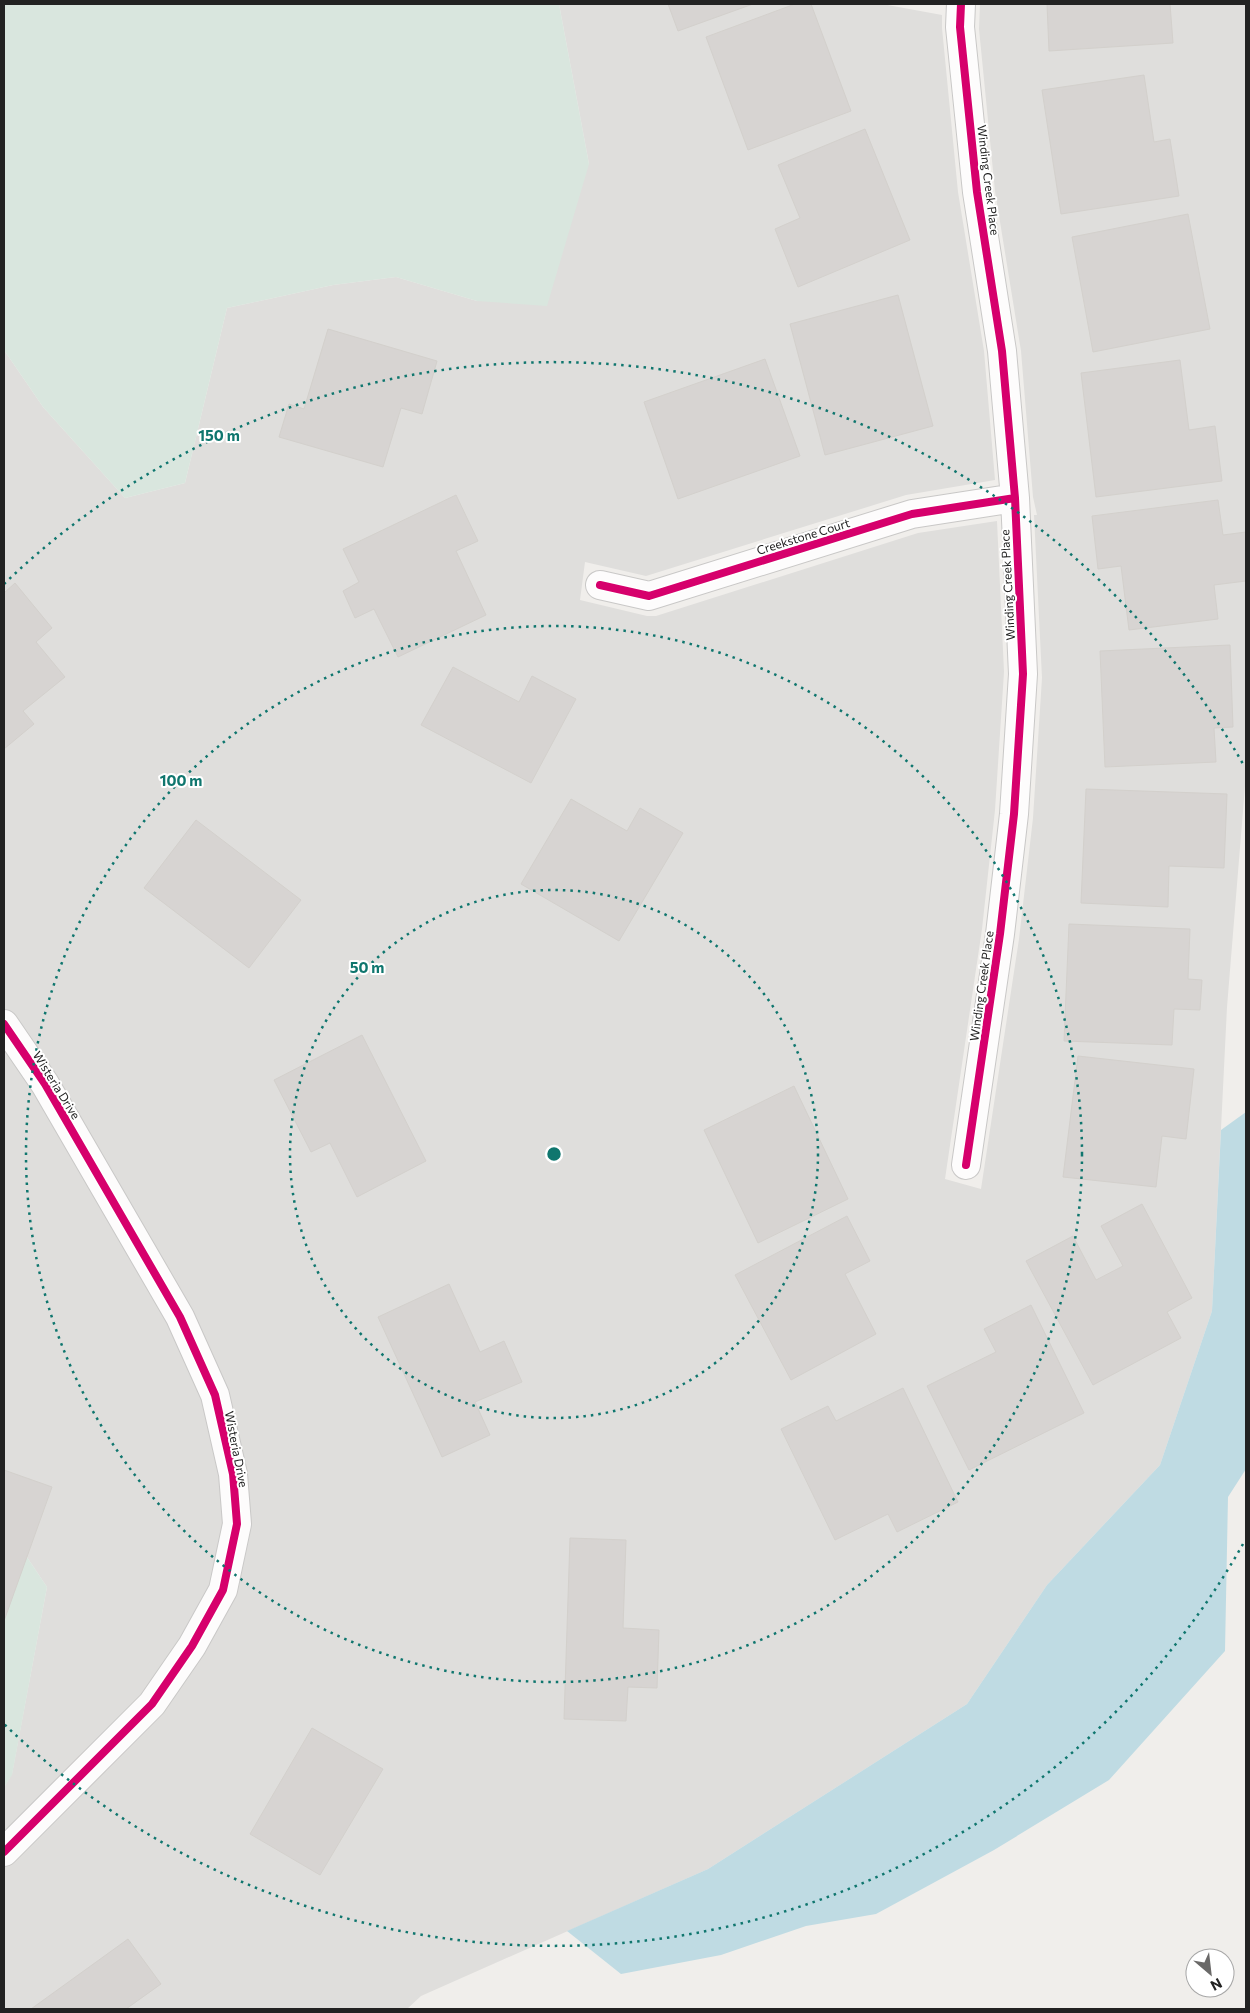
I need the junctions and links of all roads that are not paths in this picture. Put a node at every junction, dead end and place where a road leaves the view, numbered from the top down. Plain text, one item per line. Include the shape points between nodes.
1 (961, 4) edge
2 (1014, 498) junction
3 (600, 585) dead end
4 (4, 1024) edge
5 (966, 1165) dead end
6 (4, 1852) edge

1 - 2 street, Winding Creek Place via 960,28 977,192 1002,350
2 - 3 street, Creekstone Court via 912,514 649,596
2 - 5 street, Winding Creek Place via 1023,674 1014,814
4 - 6 street, Wisteria Drive via 45,1084 180,1317 215,1395 233,1474 237,1524 223,1590 192,1646 152,1704

